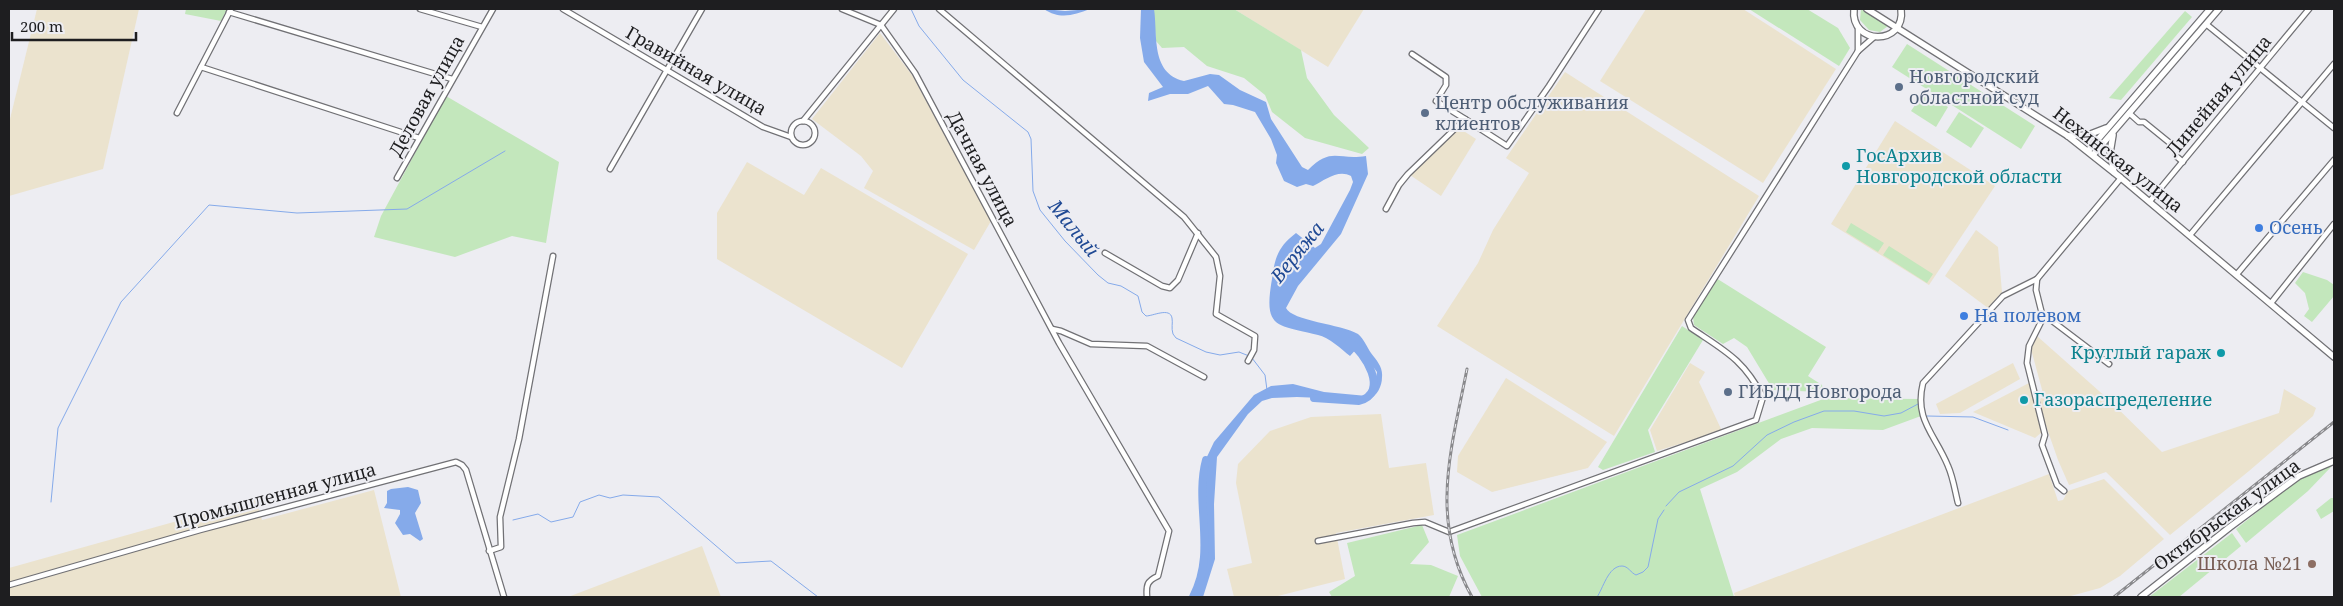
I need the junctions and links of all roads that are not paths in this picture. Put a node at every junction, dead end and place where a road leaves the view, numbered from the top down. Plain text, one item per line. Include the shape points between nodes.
1 (420, 9) edge
2 (493, 9) edge
3 (563, 9) edge
4 (702, 9) edge
5 (842, 9) edge
6 (894, 9) edge
7 (939, 9) edge
8 (1599, 9) edge
9 (1854, 9) edge
10 (1868, 9) edge
11 (1901, 9) edge
12 (2210, 9) edge
13 (2219, 9) edge
14 (2309, 9) edge
15 (230, 10) edge
16 (2206, 24) junction
17 (880, 25) junction
18 (482, 27) junction
19 (1897, 27) junction
20 (1858, 28) junction
21 (1874, 37) junction
22 (1858, 51) junction
23 (1412, 54) dead end
24 (2334, 64) edge
25 (201, 67) junction
26 (2260, 69) junction
27 (668, 70) junction
28 (2159, 73) junction
29 (452, 79) junction
30 (2302, 102) junction
31 (177, 113) dead end
32 (2129, 114) junction
33 (1464, 119) junction
34 (803, 121) junction
35 (2115, 125) junction
36 (2334, 128) edge
37 (2068, 136) junction
38 (791, 137) junction
39 (419, 138) junction
40 (2091, 153) junction
41 (2334, 160) edge
42 (2183, 162) junction
43 (610, 170) dead end
44 (2114, 172) junction
45 (397, 178) dead end
46 (2121, 178) junction
47 (2150, 201) junction
48 (1386, 209) dead end
49 (2334, 224) edge
50 (1198, 233) junction
51 (2190, 235) junction
52 (1105, 253) dead end
53 (553, 256) dead end
54 (2237, 274) junction
55 (2037, 279) junction
56 (2271, 303) junction
57 (2043, 314) junction
58 (1052, 329) junction
59 (2334, 357) edge
60 (1248, 360) dead end
61 (2109, 364) dead end
62 (1204, 377) dead end
63 (2334, 462) edge
64 (2064, 491) dead end
65 (1958, 503) dead end
66 (1318, 541) dead end
67 (489, 551) junction
68 (9, 585) edge
69 (504, 597) edge
70 (1147, 597) edge
71 (2142, 597) edge

1 - 18 street, Деловая улица
2 - 18 street, Деловая улица
3 - 27 street, Гравийная улица
4 - 27 street
5 - 17 street
6 - 17 street
7 - 50 street via 1184,217
8 - 33 street via 1507,146
9 - 20 main road
10 - 19 main road, Нехинская улица
11 - 19 main road
12 - 28 main road
13 - 16 main road
14 - 26 street, Линейная улица
15 - 25 street
15 - 29 street
16 - 26 street
16 - 28 main road
17 - 34 street
17 - 58 street, Дачная улица via 915,73
18 - 29 street, Деловая улица
19 - 21 main road via 1887,35
19 - 37 main road, Нехинская улица
20 - 21 main road
20 - 22 street
21 - 22 street
22 - 66 street via 1688,320 1691,328 1738,360 1755,382 1763,396 1756,420 1450,532 1419,522
23 - 33 street via 1446,77 1446,85 1436,101
24 - 30 street
25 - 31 street
25 - 39 street
26 - 30 street
26 - 42 street, Линейная улица
27 - 38 street, Гравийная улица via 763,127
27 - 43 street
28 - 32 main road
28 - 35 main road
29 - 39 street, Деловая улица
30 - 36 street
30 - 51 street
32 - 35 main road
32 - 42 street via 2176,148 2176,156
33 - 48 street via 1408,174
34 - 38 street via 793,126
34 - 38 street via 814,127 811,142 800,145
35 - 37 main road via 2096,133
35 - 40 main road
35 - 44 main road via 2110,149
37 - 40 main road, Нехинская улица
39 - 45 street, Деловая улица
40 - 44 main road, Нехинская улица
41 - 54 street
42 - 47 street, Линейная улица
44 - 46 main road, Нехинская улица
46 - 47 main road, Нехинская улица
46 - 55 street
47 - 51 main road, Нехинская улица
49 - 56 street
50 - 52 street via 1172,287 1162,286
50 - 60 street via 1216,257 1220,276 1216,314 1255,336 1254,350
51 - 54 main road, Нехинская улица
53 - 67 street via 519,439 500,517 501,547
54 - 56 main road, Нехинская улица
55 - 57 street via 2037,295
55 - 65 street via 2003,296 1923,383 1920,395 1922,419 1949,467
56 - 59 main road, Нехинская улица
57 - 61 street
57 - 64 street via 2029,346 2027,363 2046,435 2042,445 2057,485
58 - 62 street via 1091,344 1147,346
58 - 70 street, Дачная улица via 1168,532 1158,576 1146,585
63 - 71 main road, Октябрьская улица via 2299,476
67 - 68 street, Промышленная улица via 466,470 460,464 451,463
67 - 69 street, Промышленная улица

